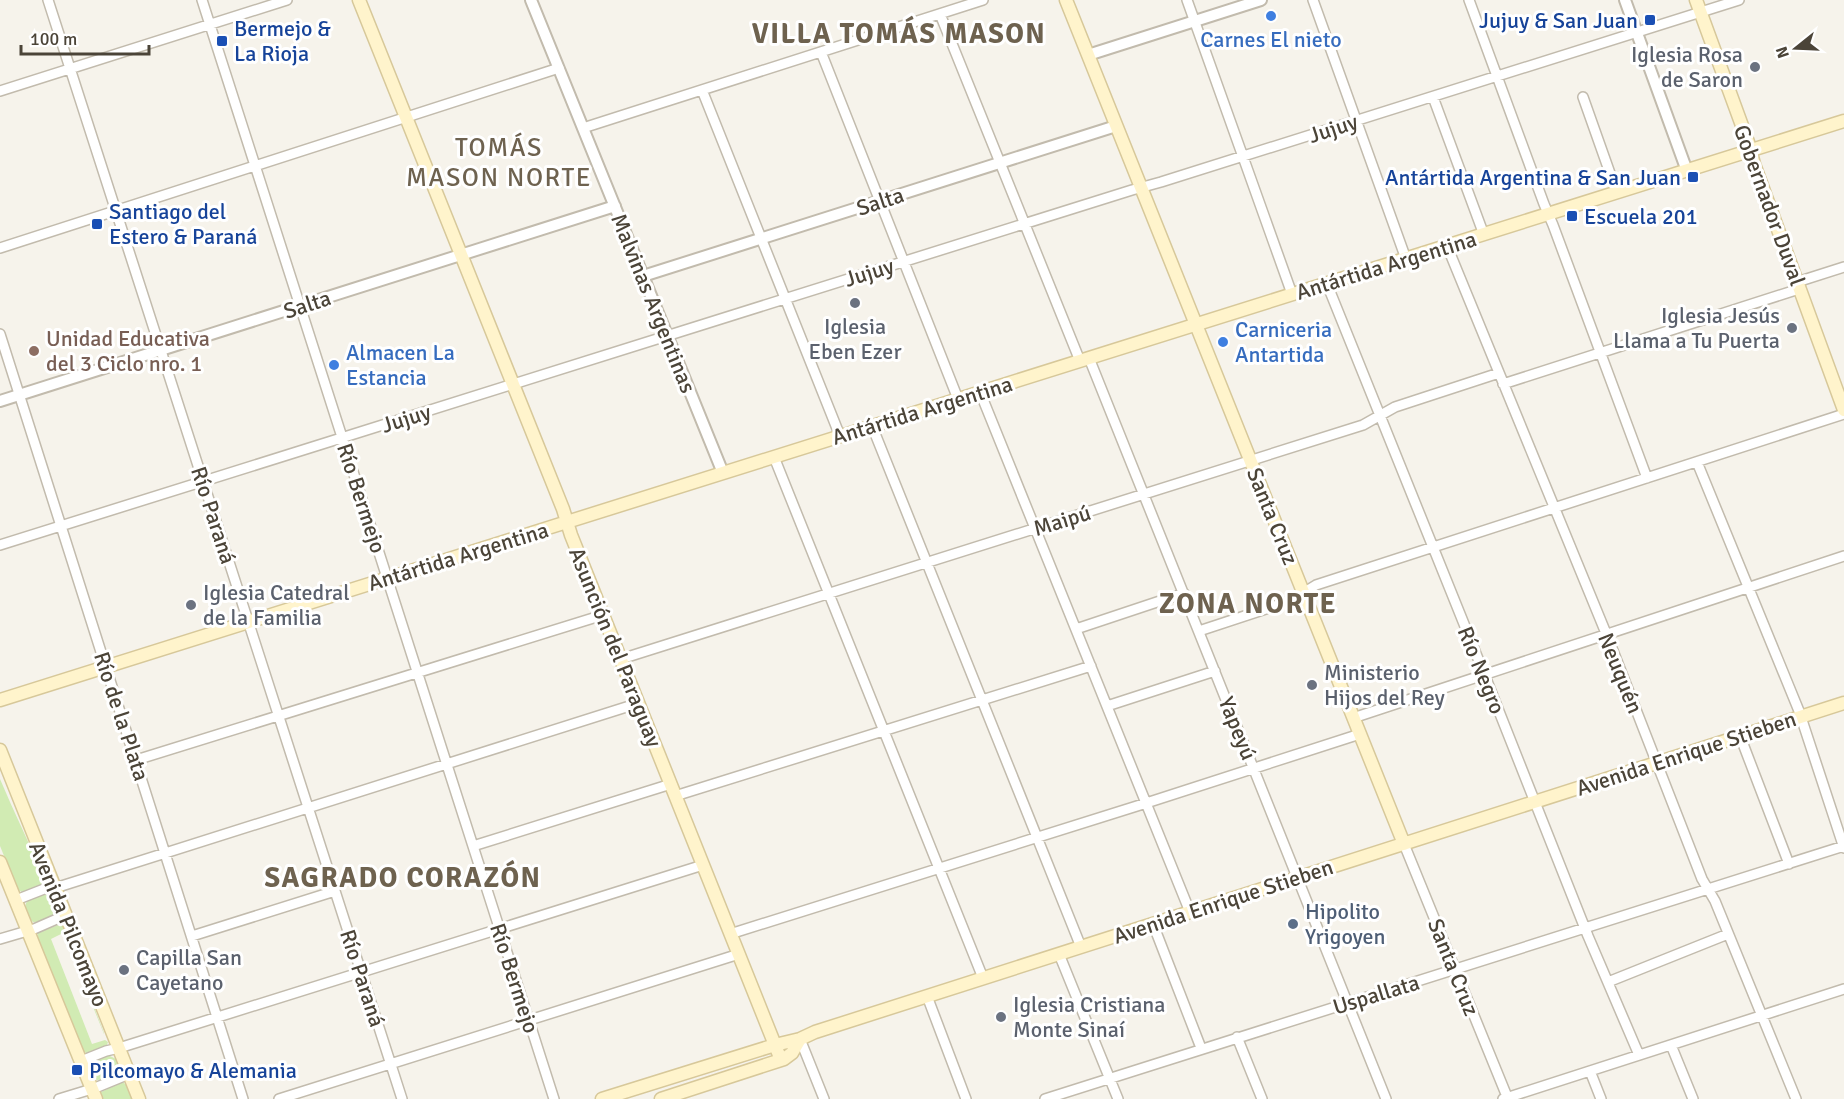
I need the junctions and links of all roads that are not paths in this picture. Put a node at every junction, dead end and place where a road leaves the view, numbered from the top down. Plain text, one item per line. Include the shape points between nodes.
1 (48, 0) edge
2 (202, 0) edge
3 (287, 0) edge
4 (359, 0) edge
5 (531, 0) edge
6 (983, 0) edge
7 (1066, 0) edge
8 (1187, 0) edge
9 (1261, 0) edge
10 (1313, 0) edge
11 (1469, 0) edge
12 (1625, 0) edge
13 (1738, 0) edge
14 (1699, 6) edge
15 (940, 14) junction
16 (1195, 21) junction
17 (210, 24) junction
18 (1637, 32) junction
19 (821, 52) junction
20 (1088, 55) junction
21 (559, 68) junction
22 (70, 69) junction
23 (1497, 76) junction
24 (702, 90) junction
25 (0, 92) edge
26 (1433, 96) junction
27 (1583, 97) dead end
28 (406, 118) junction
29 (1356, 121) junction
30 (1844, 121) edge
31 (1116, 126) junction
32 (583, 128) junction
33 (1750, 152) junction
34 (1243, 156) junction
35 (1000, 163) junction
36 (255, 166) junction
37 (1687, 171) junction
38 (1141, 188) junction
39 (1617, 193) junction
40 (880, 201) junction
41 (615, 206) junction
42 (116, 211) junction
43 (1548, 214) junction
44 (1024, 223) junction
45 (1484, 234) junction
46 (761, 238) junction
47 (1447, 246) junction
48 (0, 248) edge
49 (461, 255) junction
50 (1406, 259) junction
51 (904, 261) junction
52 (1844, 267) edge
53 (643, 276) junction
54 (1327, 284) junction
55 (1798, 285) junction
56 (1292, 294) junction
57 (785, 298) junction
58 (300, 306) junction
59 (1196, 324) junction
60 (0, 333) edge
61 (667, 335) junction
62 (160, 350) junction
63 (1601, 352) junction
64 (1084, 359) junction
65 (1499, 373) junction
66 (513, 384) junction
67 (1503, 384) junction
68 (980, 392) junction
69 (20, 395) junction
70 (958, 399) junction
71 (0, 401) edge
72 (1844, 412) edge
73 (1380, 416) junction
74 (872, 426) junction
75 (840, 436) junction
76 (342, 437) junction
77 (774, 457) junction
78 (1251, 461) junction
79 (1697, 462) junction
80 (723, 473) junction
81 (1647, 478) junction
82 (203, 481) junction
83 (1144, 494) junction
84 (1554, 508) junction
85 (567, 522) junction
86 (61, 526) junction
87 (1035, 528) junction
88 (0, 545) edge
89 (1433, 547) junction
90 (1844, 556) edge
91 (927, 563) junction
92 (387, 578) junction
93 (1748, 587) junction
94 (1184, 593) junction
95 (1304, 593) junction
96 (829, 594) junction
97 (603, 615) junction
98 (248, 622) junction
99 (1076, 629) junction
100 (1199, 631) junction
101 (1606, 634) junction
102 (621, 659) junction
103 (1091, 666) junction
104 (106, 667) junction
105 (1215, 671) junction
106 (418, 673) junction
107 (1485, 674) junction
108 (0, 700) edge
109 (982, 700) junction
110 (1844, 703) edge
111 (639, 704) junction
112 (1107, 706) junction
113 (278, 716) junction
114 (1353, 717) junction
115 (1800, 717) junction
116 (884, 731) junction
117 (1360, 734) junction
118 (1740, 736) junction
119 (1, 754) edge
120 (136, 760) junction
121 (1656, 762) junction
122 (447, 764) junction
123 (1254, 768) junction
124 (673, 790) junction
125 (1535, 802) junction
126 (1146, 803) junction
127 (308, 808) junction
128 (1037, 838) junction
129 (1404, 844) junction
130 (473, 846) junction
131 (1844, 847) edge
132 (166, 853) junction
133 (0, 862) edge
134 (1790, 864) junction
135 (703, 866) junction
136 (939, 868) junction
137 (1298, 878) junction
138 (55, 888) junction
139 (1708, 890) junction
140 (334, 891) junction
141 (16, 900) junction
142 (1190, 912) junction
143 (66, 915) junction
144 (1153, 924) junction
145 (500, 929) junction
146 (1585, 929) junction
147 (28, 930) junction
148 (730, 934) junction
149 (1728, 934) junction
150 (192, 936) junction
151 (0, 939) edge
152 (1082, 947) junction
153 (739, 954) junction
154 (1059, 954) junction
155 (1455, 970) junction
156 (361, 973) junction
157 (983, 978) junction
158 (1608, 982) junction
159 (1844, 989) edge
160 (927, 996) junction
161 (1348, 1003) junction
162 (1761, 1016) junction
163 (218, 1017) junction
164 (529, 1020) junction
165 (1237, 1037) junction
166 (800, 1039) junction
167 (775, 1045) junction
168 (1671, 1045) junction
169 (119, 1048) junction
170 (1202, 1048) junction
171 (1639, 1055) junction
172 (781, 1060) junction
173 (81, 1061) junction
174 (390, 1064) junction
175 (1590, 1071) junction
176 (129, 1074) junction
177 (1109, 1078) junction
178 (663, 1080) junction
179 (94, 1094) edge
180 (667, 1098) edge
181 (58, 1099) edge
182 (139, 1099) edge
183 (243, 1099) edge
184 (279, 1099) edge
185 (402, 1099) edge
186 (554, 1099) edge
187 (602, 1099) edge
188 (824, 1099) edge
189 (966, 1099) edge
190 (1045, 1099) edge
191 (1118, 1099) edge
192 (1262, 1099) edge
193 (1386, 1099) edge
194 (1506, 1099) edge
195 (1601, 1099) edge
196 (1693, 1099) edge
197 (1796, 1099) edge

1 - 22 street, Río Paraná
2 - 17 street, Río Bermejo
3 - 17 street
4 - 28 main road, Asunción del Paraguay
5 - 21 street, Malvinas Argentinas
6 - 15 street
7 - 20 main road, Santa Cruz
8 - 16 street
9 - 16 street
10 - 29 street
11 - 23 street
12 - 18 street
13 - 14 street, Jujuy
14 - 18 street, Jujuy
14 - 33 main road, Gobernador Duval
15 - 19 street
15 - 35 street, Yapeyú
16 - 20 street
16 - 34 street
17 - 22 street
17 - 36 street, Río Bermejo
18 - 23 street, Jujuy
18 - 37 street
19 - 24 street
19 - 40 street
20 - 31 main road, Santa Cruz
21 - 28 street
21 - 32 street, Malvinas Argentinas
22 - 25 street
22 - 42 street, Río Paraná
23 - 26 street, Jujuy
23 - 43 street
24 - 32 street
24 - 46 street
26 - 29 street, Jujuy
26 - 45 street
27 - 39 street
28 - 36 street
28 - 49 main road, Asunción del Paraguay
29 - 34 street, Jujuy
29 - 50 street
30 - 33 main road, Antártida Argentina
31 - 35 street, Salta
31 - 38 main road, Santa Cruz
32 - 41 street, Malvinas Argentinas
33 - 37 main road, Antártida Argentina
33 - 55 main road, Gobernador Duval
34 - 38 street, Jujuy
34 - 56 street
35 - 40 street, Salta
35 - 44 street, Yapeyú
36 - 42 street
36 - 58 street, Río Bermejo
37 - 39 main road, Antártida Argentina
38 - 44 street, Jujuy
38 - 59 main road, Santa Cruz
39 - 43 main road, Antártida Argentina
40 - 46 street, Salta
40 - 51 street
41 - 49 street, Salta
41 - 53 street, Malvinas Argentinas
42 - 48 street
42 - 62 street, Río Paraná
43 - 45 main road, Antártida Argentina
43 - 63 street
44 - 51 street, Jujuy
44 - 64 street, Yapeyú
45 - 47 main road, Antártida Argentina
46 - 53 street, Salta
46 - 57 street
47 - 50 main road, Antártida Argentina
47 - 65 street, Neuquén
49 - 58 street, Salta
49 - 66 main road, Asunción del Paraguay
50 - 54 main road, Antártida Argentina
51 - 57 street, Jujuy
51 - 70 street
52 - 55 street
53 - 61 street, Malvinas Argentinas
54 - 56 main road, Antártida Argentina
54 - 73 street, Río Negro
55 - 63 street
55 - 72 main road, Gobernador Duval
56 - 59 main road, Antártida Argentina
57 - 61 street, Jujuy
57 - 75 street
58 - 62 street, Salta
58 - 76 street, Río Bermejo
59 - 64 main road, Antártida Argentina
59 - 78 main road, Santa Cruz
60 - 69 street, Río de la Plata
61 - 66 street, Jujuy
61 - 80 street, Malvinas Argentinas
62 - 69 street, Salta
62 - 82 street, Río Paraná
63 - 67 street
63 - 81 street
64 - 68 main road, Antártida Argentina
64 - 83 street, Yapeyú
65 - 67 street, Neuquén
65 - 73 street, Maipú via 1395,407
66 - 76 street, Jujuy
66 - 85 main road, Asunción del Paraguay
67 - 84 street, Neuquén
68 - 70 main road, Antártida Argentina
68 - 87 street
69 - 71 street, Salta
69 - 86 street, Río de la Plata
70 - 74 main road, Antártida Argentina
72 - 79 street
73 - 78 street, Maipú
73 - 89 street, Río Negro
74 - 75 main road, Antártida Argentina
74 - 91 street
75 - 77 main road, Antártida Argentina
76 - 82 street, Jujuy
76 - 92 street, Río Bermejo
77 - 80 main road, Antártida Argentina
77 - 96 street
78 - 83 street, Maipú
78 - 95 main road, Santa Cruz
79 - 81 street
79 - 93 street
80 - 85 main road, Antártida Argentina
81 - 84 street
82 - 86 street, Jujuy
82 - 98 street, Río Paraná
83 - 87 street, Maipú
83 - 94 street, Yapeyú
84 - 89 street
84 - 101 street, Neuquén
85 - 92 main road, Antártida Argentina
85 - 97 main road, Asunción del Paraguay
86 - 88 street, Jujuy
86 - 104 street, Río de la Plata
87 - 91 street, Maipú
87 - 99 street
89 - 95 street via 1316,585
89 - 107 street, Río Negro
90 - 93 street
91 - 96 street, Maipú
91 - 109 street
92 - 98 main road, Antártida Argentina
92 - 106 street, Río Bermejo
93 - 101 street
93 - 115 street
94 - 99 street
94 - 100 street, Yapeyú
95 - 100 street
95 - 114 main road, Santa Cruz
96 - 102 street, Maipú
96 - 116 street
97 - 102 main road, Asunción del Paraguay
97 - 106 street
98 - 104 main road, Antártida Argentina
98 - 113 street, Río Paraná
99 - 103 street
100 - 105 street, Yapeyú
101 - 107 street
101 - 121 street, Neuquén
102 - 111 main road, Asunción del Paraguay
103 - 109 street
103 - 112 street
104 - 108 main road, Antártida Argentina
104 - 120 street, Río de la Plata
105 - 112 street
105 - 123 street, Yapeyú
106 - 113 street
106 - 122 street, Río Bermejo
107 - 114 street
107 - 125 street, Río Negro
109 - 116 street
109 - 128 street
110 - 115 main road, Avenida Enrique Stieben
111 - 122 street
111 - 124 main road, Asunción del Paraguay
112 - 126 street
113 - 120 street
113 - 127 street, Río Paraná
114 - 117 main road, Santa Cruz
115 - 118 main road, Avenida Enrique Stieben
115 - 131 street
116 - 124 street
116 - 136 street
117 - 123 street
117 - 129 main road, Santa Cruz
118 - 121 main road, Avenida Enrique Stieben
118 - 134 street
119 - 138 main road, Avenida Pilcomayo
120 - 132 street, Río de la Plata
121 - 125 main road, Avenida Enrique Stieben
121 - 139 street, Neuquén
122 - 127 street
122 - 130 street, Río Bermejo
123 - 126 street
123 - 137 street, Yapeyú
124 - 130 street
124 - 135 main road, Asunción del Paraguay
125 - 129 main road, Avenida Enrique Stieben
125 - 146 street, Río Negro
126 - 128 street
126 - 142 street
127 - 132 street
127 - 140 street, Río Paraná
128 - 136 street
128 - 152 street
129 - 137 main road, Avenida Enrique Stieben
129 - 155 street, Santa Cruz
130 - 145 street, Río Bermejo
131 - 134 street, Uspallata
132 - 138 street
132 - 150 street, Río de la Plata
133 - 141 main road, Avenida Pilcomayo
134 - 139 street, Uspallata
135 - 145 street
135 - 148 main road, Asunción del Paraguay
136 - 148 street
136 - 157 street
137 - 142 main road, Avenida Enrique Stieben
137 - 161 street, Yapeyú
138 - 141 street
138 - 143 main road, Avenida Pilcomayo
139 - 146 street, Uspallata
139 - 149 street, Neuquén
140 - 150 street
140 - 156 street, Río Paraná
141 - 147 main road, Avenida Pilcomayo
142 - 144 main road, Avenida Enrique Stieben
143 - 147 street
143 - 169 main road, Avenida Pilcomayo
144 - 152 main road, Avenida Enrique Stieben
144 - 170 street
145 - 156 street
145 - 164 street, Río Bermejo
146 - 155 street, Uspallata
146 - 158 street, Río Negro
147 - 151 street
147 - 173 main road, Avenida Pilcomayo
148 - 153 main road, Asunción del Paraguay
149 - 158 street
149 - 162 street, Neuquén
150 - 163 street, Río de la Plata
152 - 154 main road, Avenida Enrique Stieben
153 - 164 street
153 - 167 main road, Asunción del Paraguay
154 - 157 main road, Avenida Enrique Stieben
154 - 177 street
155 - 161 street, Uspallata
155 - 194 street, Santa Cruz
156 - 163 street
156 - 174 street, Río Paraná
157 - 160 main road, Avenida Enrique Stieben
158 - 171 street, Río Negro
159 - 162 street
160 - 166 main road, Avenida Enrique Stieben
160 - 189 street
161 - 165 street, Uspallata
161 - 193 street, Yapeyú
162 - 168 street
162 - 197 street, Neuquén
163 - 169 street
163 - 183 street, Río de la Plata
164 - 174 street
164 - 186 street, Río Bermejo
165 - 170 street, Uspallata
165 - 192 street
166 - 167 main road, Avenida Enrique Stieben
166 - 172 main road via 792,1053
166 - 188 street
167 - 172 main road, Asunción del Paraguay
167 - 178 main road, Avenida Enrique Stieben
168 - 171 street
168 - 196 street
169 - 173 street
169 - 176 main road, Avenida Pilcomayo
170 - 177 street, Uspallata
171 - 175 street
172 - 180 main road
173 - 179 main road, Avenida Pilcomayo
174 - 184 street
174 - 185 street, Río Paraná
175 - 194 street
175 - 195 street
176 - 179 street
176 - 182 main road, Avenida Pilcomayo
177 - 190 street, Uspallata
177 - 191 street
178 - 180 street
178 - 187 main road, Avenida Enrique Stieben
179 - 181 street

